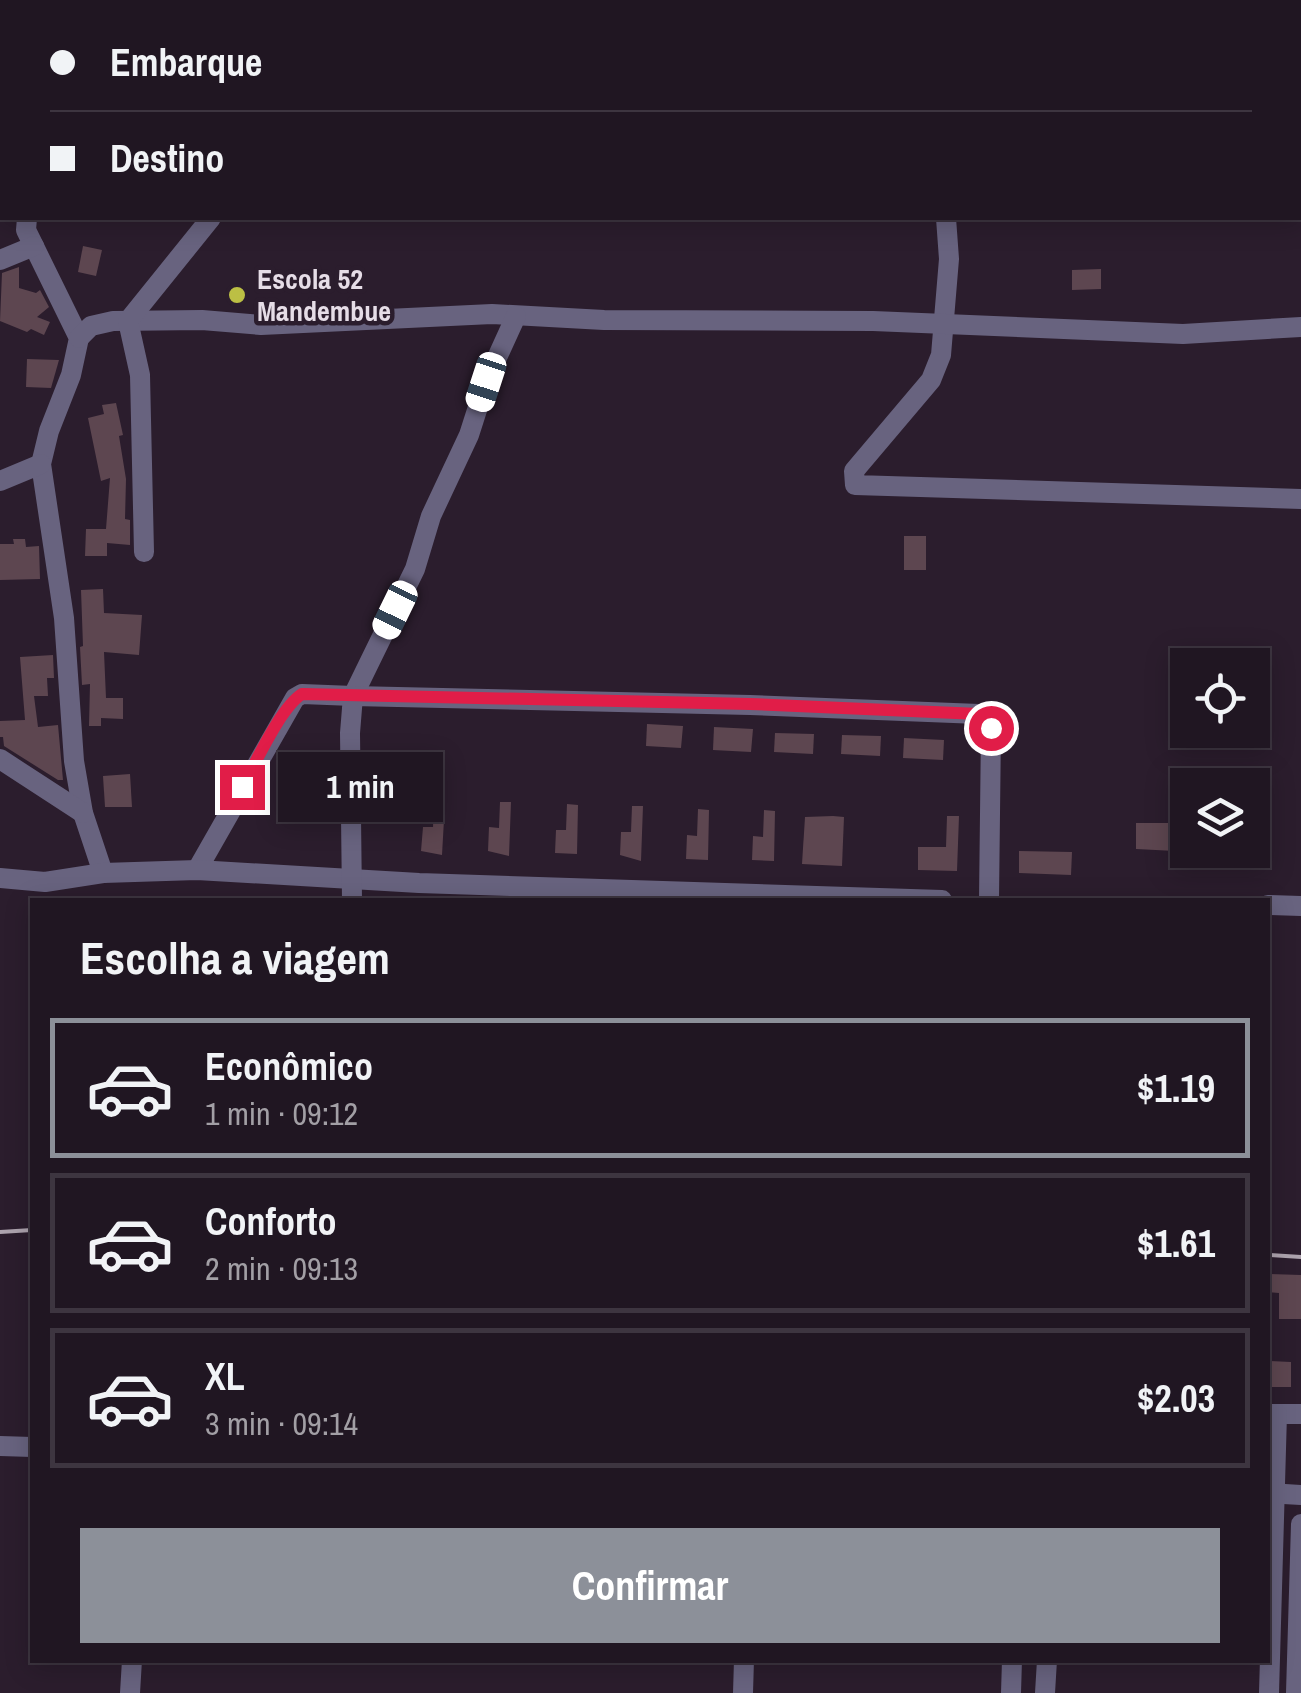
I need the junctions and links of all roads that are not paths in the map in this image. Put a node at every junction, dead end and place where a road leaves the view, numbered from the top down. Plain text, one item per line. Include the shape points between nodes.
1 (27, 220) edge
2 (208, 220) edge
3 (946, 220) edge
4 (34, 246) junction
5 (0, 260) edge
6 (516, 316) junction
7 (128, 321) junction
8 (945, 324) junction
9 (1301, 327) edge
10 (79, 338) junction
11 (42, 464) junction
12 (0, 481) edge
13 (1301, 499) edge
14 (144, 552) dead end
15 (353, 696) junction
16 (0, 759) edge
17 (84, 813) junction
18 (197, 870) junction
19 (104, 873) junction
20 (0, 878) edge
21 (352, 889) edge
22 (658, 895) edge
23 (828, 898) edge
24 (990, 898) edge
25 (1270, 905) edge
26 (1301, 906) edge
27 (1272, 1414) edge
28 (1301, 1414) edge
29 (0, 1446) edge
30 (30, 1447) edge
31 (1271, 1493) edge
32 (1301, 1495) edge
33 (1301, 1524) edge
34 (1270, 1593) edge
35 (132, 1663) edge
36 (744, 1663) edge
37 (1012, 1663) edge
38 (1047, 1663) edge
39 (1269, 1663) edge
40 (130, 1693) edge
41 (742, 1693) edge
42 (1011, 1693) edge
43 (1046, 1693) edge
44 (1269, 1693) edge
45 (1296, 1693) edge

1 - 4 street
2 - 7 street
3 - 8 street
4 - 5 street
4 - 10 street
6 - 7 street via 261,325
6 - 8 street
6 - 15 street via 415,569
7 - 10 street via 91,326
7 - 14 street via 140,375
8 - 9 street via 1184,334
8 - 13 street via 931,380 854,471 858,487
10 - 11 street
11 - 12 street
11 - 17 street
15 - 18 street via 295,698
15 - 21 street
15 - 24 street via 979,714 991,728
16 - 17 street
17 - 19 street
18 - 19 street
18 - 21 street
19 - 20 street via 46,882
21 - 22 street
22 - 23 street
25 - 26 street
27 - 28 street
27 - 31 street
29 - 30 street
31 - 32 street
31 - 34 street
33 - 45 street
35 - 40 street
36 - 41 street
37 - 42 street
38 - 43 street
39 - 44 street

